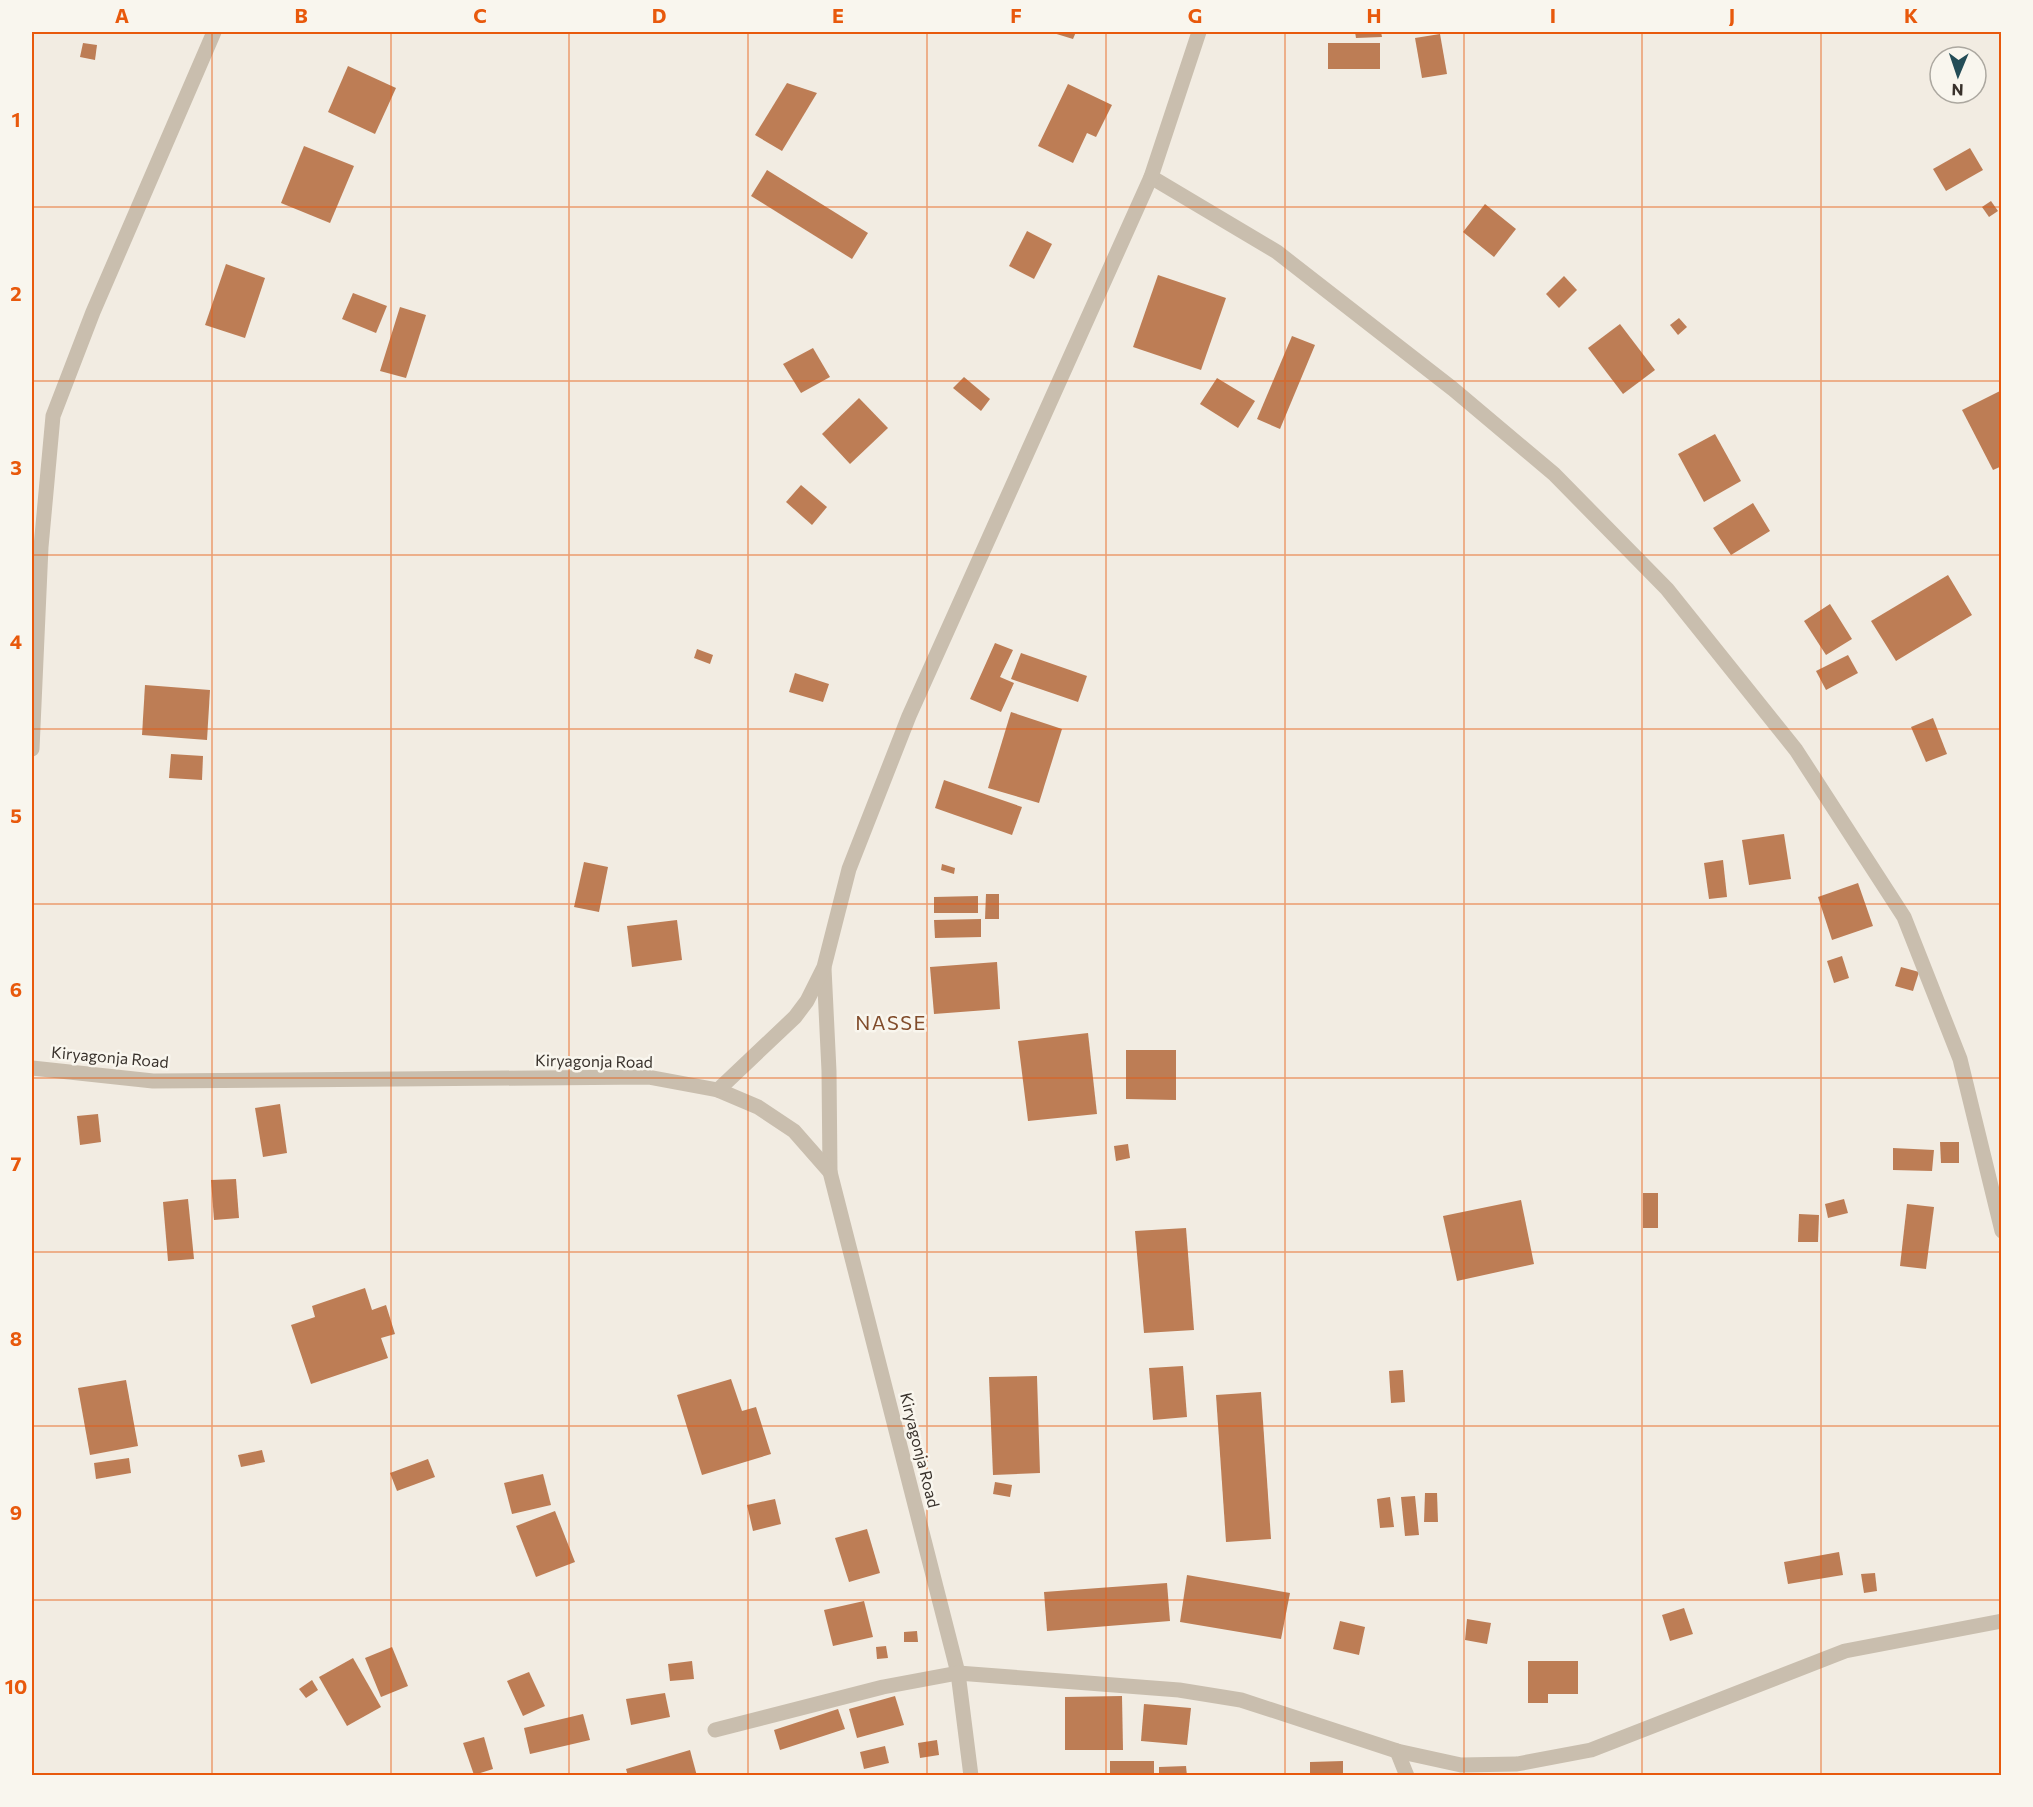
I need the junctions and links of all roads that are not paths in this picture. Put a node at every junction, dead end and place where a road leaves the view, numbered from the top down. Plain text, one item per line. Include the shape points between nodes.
1 (214, 32) edge
2 (1199, 32) edge
3 (1151, 177) junction
4 (36, 546) edge
5 (32, 749) edge
6 (824, 967) junction
7 (32, 1068) edge
8 (718, 1090) junction
9 (830, 1172) junction
10 (2001, 1231) edge
11 (2001, 1622) edge
12 (958, 1673) junction
13 (715, 1730) dead end
14 (1397, 1751) junction
15 (971, 1776) edge
16 (1407, 1776) edge

1 - 4 street via 93,312 53,416
2 - 3 street
3 - 6 street via 909,716 849,869
3 - 10 street via 1277,252 1453,388 1554,474 1674,598 1796,750 1904,917 1960,1059
4 - 5 street
6 - 8 street via 795,1017
6 - 9 street
7 - 8 street, Kiryagonja Road via 153,1081 648,1077
8 - 9 street, Kiryagonja Road via 758,1107 794,1131
9 - 12 street, Kiryagonja Road
11 - 14 street via 1845,1651 1591,1750 1517,1764 1461,1765
12 - 13 street via 884,1687
12 - 14 street via 1179,1690 1241,1700
12 - 15 street, Kiryagonja Road
14 - 16 street

